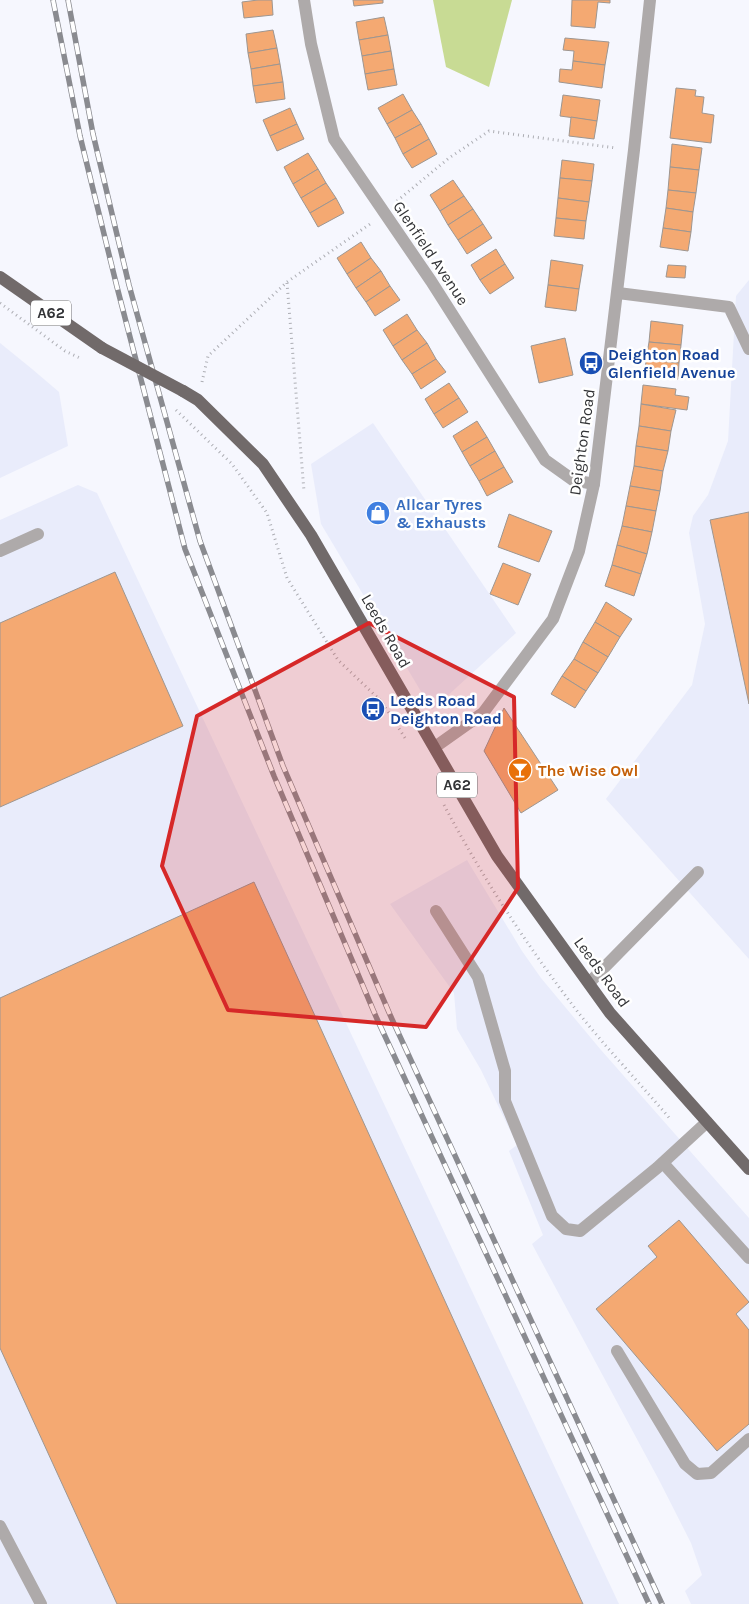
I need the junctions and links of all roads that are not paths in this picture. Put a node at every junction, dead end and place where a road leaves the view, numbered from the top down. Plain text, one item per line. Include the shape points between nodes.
1 (304, 0) edge
2 (650, 0) edge
3 (0, 277) edge
4 (618, 293) junction
5 (749, 349) edge
6 (594, 484) junction
7 (38, 534) dead end
8 (0, 551) edge
9 (436, 747) junction
10 (698, 872) dead end
11 (436, 912) dead end
12 (589, 983) junction
13 (707, 1122) junction
14 (663, 1163) junction
15 (749, 1168) edge
16 (749, 1258) edge
17 (617, 1351) dead end
18 (749, 1439) edge
19 (0, 1526) edge
20 (42, 1604) edge

1 - 6 street, Glenfield Avenue via 334,139 431,280 545,460 573,480
2 - 4 street, Deighton Road
3 - 9 main road, Leeds Road / A62, bridge via 102,348 198,400 263,464 311,535
4 - 5 street via 729,307
4 - 6 street, Deighton Road
6 - 9 street, Deighton Road via 579,551 553,619 483,713
7 - 8 street
9 - 12 main road, Leeds Road / A62 via 497,856
10 - 12 street
11 - 14 street via 478,977 505,1071 505,1101 552,1216 566,1229 580,1231
12 - 13 main road, Leeds Road / A62 via 610,1013
13 - 14 street
13 - 15 main road, Leeds Road / A62
14 - 16 street
17 - 18 street via 685,1464 697,1474 711,1474
19 - 20 street

